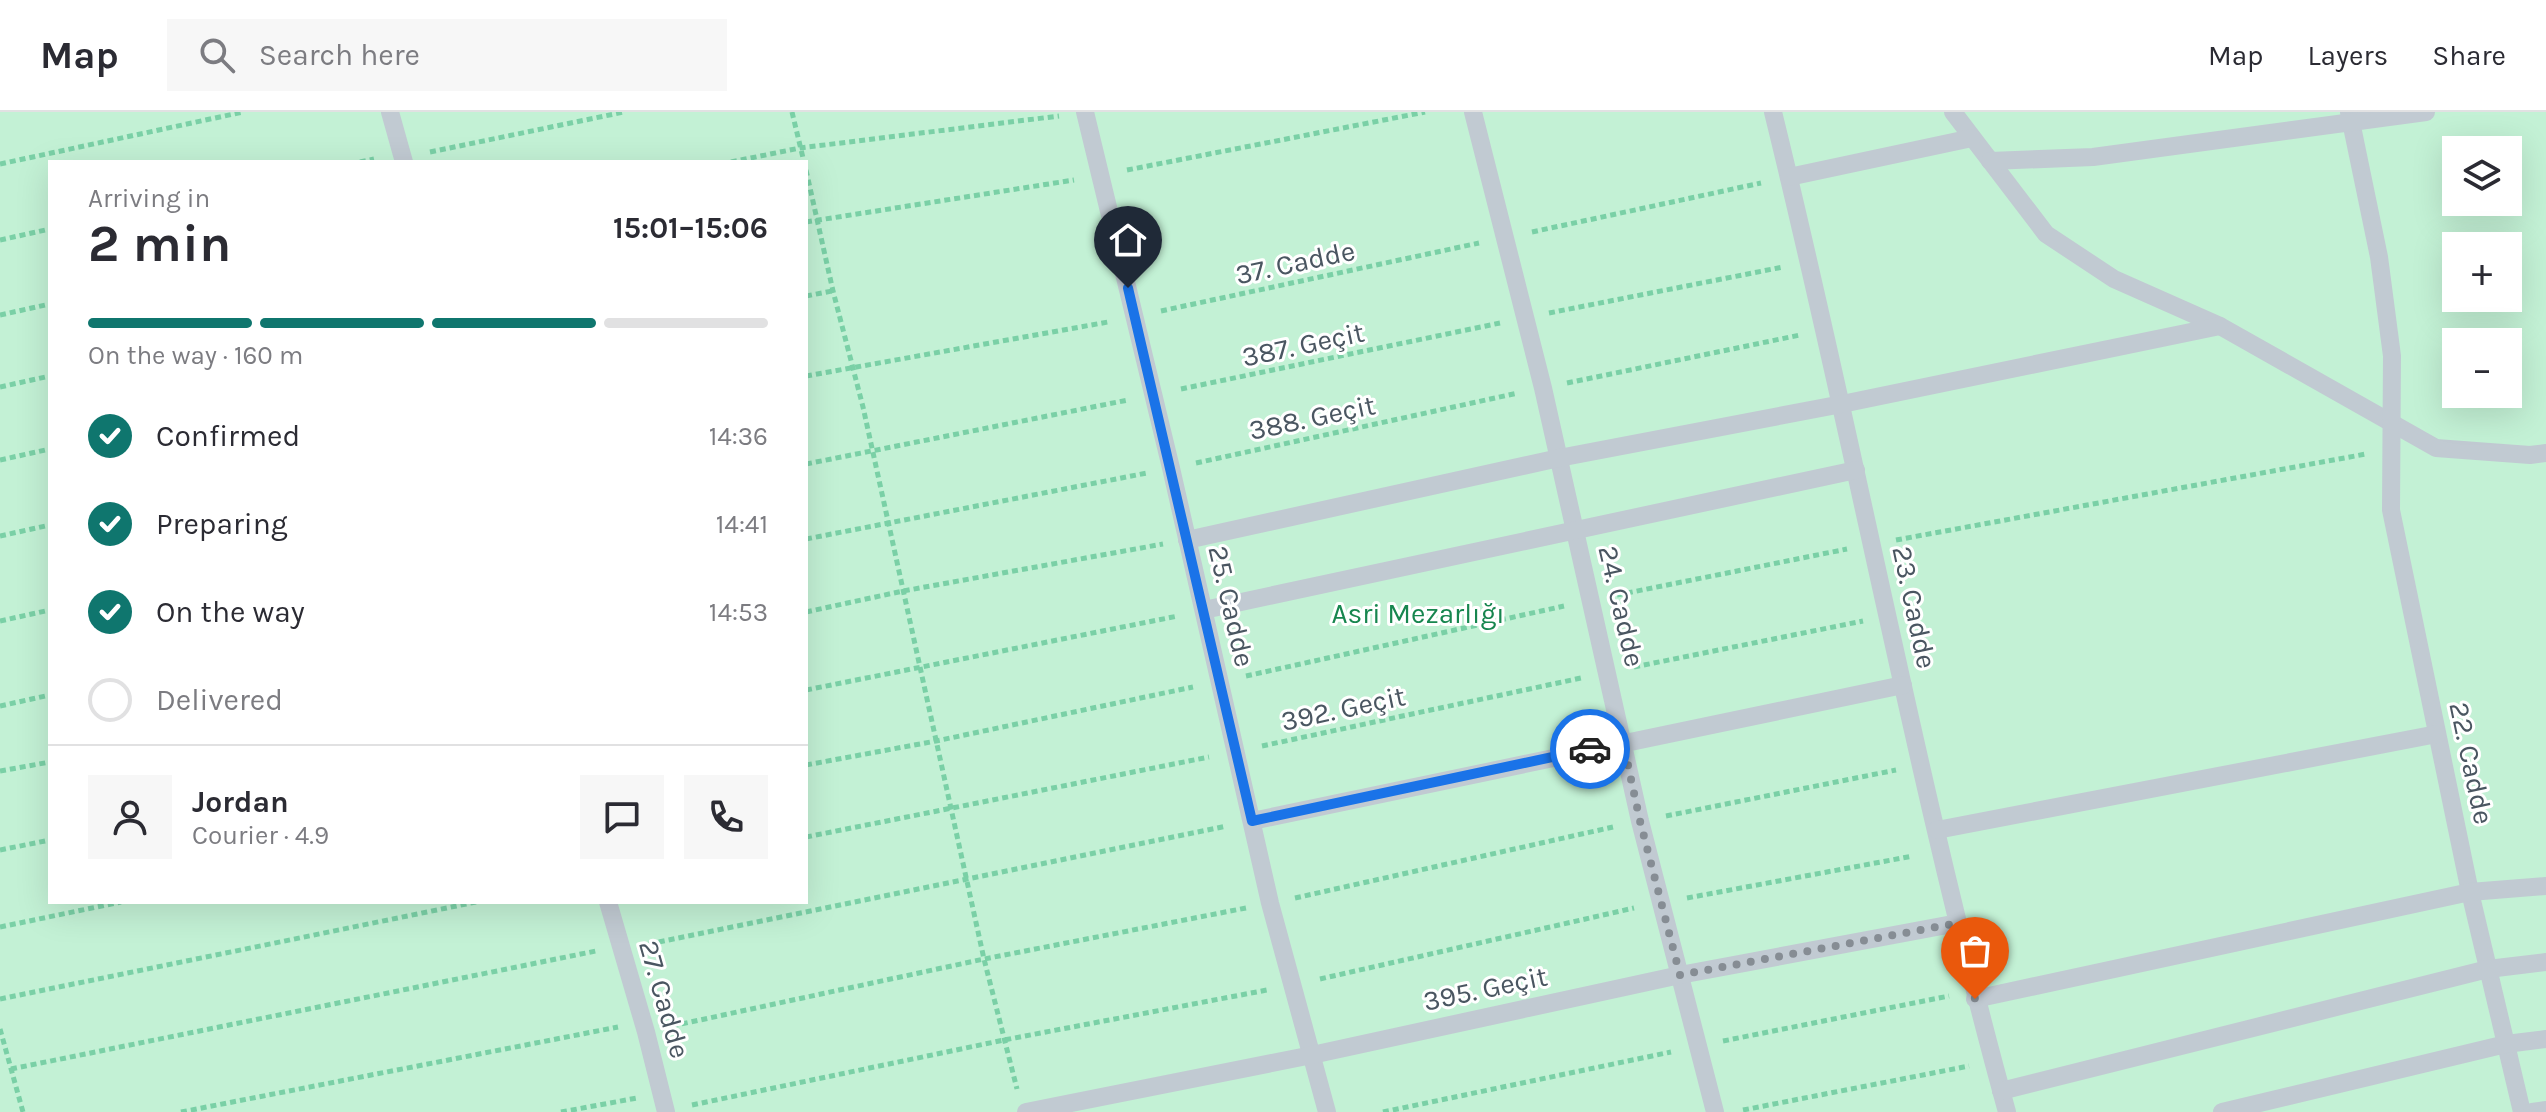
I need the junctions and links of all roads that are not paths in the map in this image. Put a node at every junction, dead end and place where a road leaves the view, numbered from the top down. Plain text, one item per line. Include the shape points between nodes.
1 (390, 112) edge
2 (1085, 112) edge
3 (1473, 112) edge
4 (1773, 112) edge
5 (1953, 112) edge
6 (2426, 112) edge
7 (2350, 117) edge
8 (1972, 138) junction
9 (404, 160) edge
10 (1990, 161) junction
11 (1789, 177) junction
12 (2220, 326) junction
13 (1842, 404) junction
14 (2391, 422) junction
15 (2546, 453) edge
16 (1559, 458) junction
17 (1856, 470) junction
18 (1576, 530) junction
19 (1187, 540) junction
20 (1204, 610) junction
21 (1903, 685) junction
22 (2437, 734) junction
23 (1623, 742) junction
24 (1252, 821) junction
25 (1937, 830) junction
26 (2546, 886) edge
27 (2470, 892) junction
28 (609, 904) edge
29 (1958, 923) junction
30 (2546, 962) edge
31 (2488, 969) junction
32 (1680, 975) junction
33 (1975, 999) junction
34 (2546, 1039) edge
35 (2506, 1044) junction
36 (1312, 1055) junction
37 (2001, 1091) junction
38 (664, 1103) edge
39 (2546, 1110) edge
40 (1026, 1112) edge
41 (1327, 1112) edge
42 (1715, 1112) edge
43 (2007, 1112) edge
44 (2222, 1112) edge
45 (2522, 1112) edge
46 (2532, 1112) edge

1 - 9 lane
2 - 19 lane, 25. Cadde
3 - 16 lane, 24. Cadde
4 - 11 lane, 23. Cadde
5 - 8 lane
6 - 7 lane
7 - 10 lane via 2093,157
7 - 14 lane, 22. Cadde via 2379,257 2392,356
8 - 10 lane
8 - 11 lane
10 - 12 lane via 2046,234 2114,279
11 - 13 lane, 23. Cadde
12 - 13 lane
12 - 14 lane
13 - 16 lane
13 - 17 lane, 23. Cadde
14 - 15 lane via 2436,448
14 - 22 lane, 22. Cadde via 2391,510
16 - 18 lane, 24. Cadde
16 - 19 lane
17 - 18 lane
17 - 21 lane, 23. Cadde
18 - 20 lane
18 - 23 lane, 24. Cadde
19 - 20 lane, 25. Cadde
20 - 24 lane, 25. Cadde
21 - 23 lane
21 - 25 lane, 23. Cadde
22 - 25 lane
22 - 27 lane, 22. Cadde
23 - 24 lane
23 - 32 lane, 24. Cadde
24 - 36 lane, 25. Cadde
25 - 29 lane, 23. Cadde
26 - 27 lane
27 - 31 lane, 22. Cadde
27 - 33 lane
28 - 38 lane, 27. Cadde
29 - 32 lane, 395. Geçit
29 - 33 lane, 23. Cadde
30 - 31 lane
31 - 35 lane, 22. Cadde
31 - 37 lane
32 - 36 lane, 395. Geçit
32 - 42 lane, 24. Cadde
33 - 37 lane, 23. Cadde
34 - 35 lane
35 - 44 lane
35 - 45 lane, 22. Cadde
36 - 40 lane, 395. Geçit
36 - 41 lane, 25. Cadde
37 - 43 lane, 23. Cadde
39 - 46 lane

